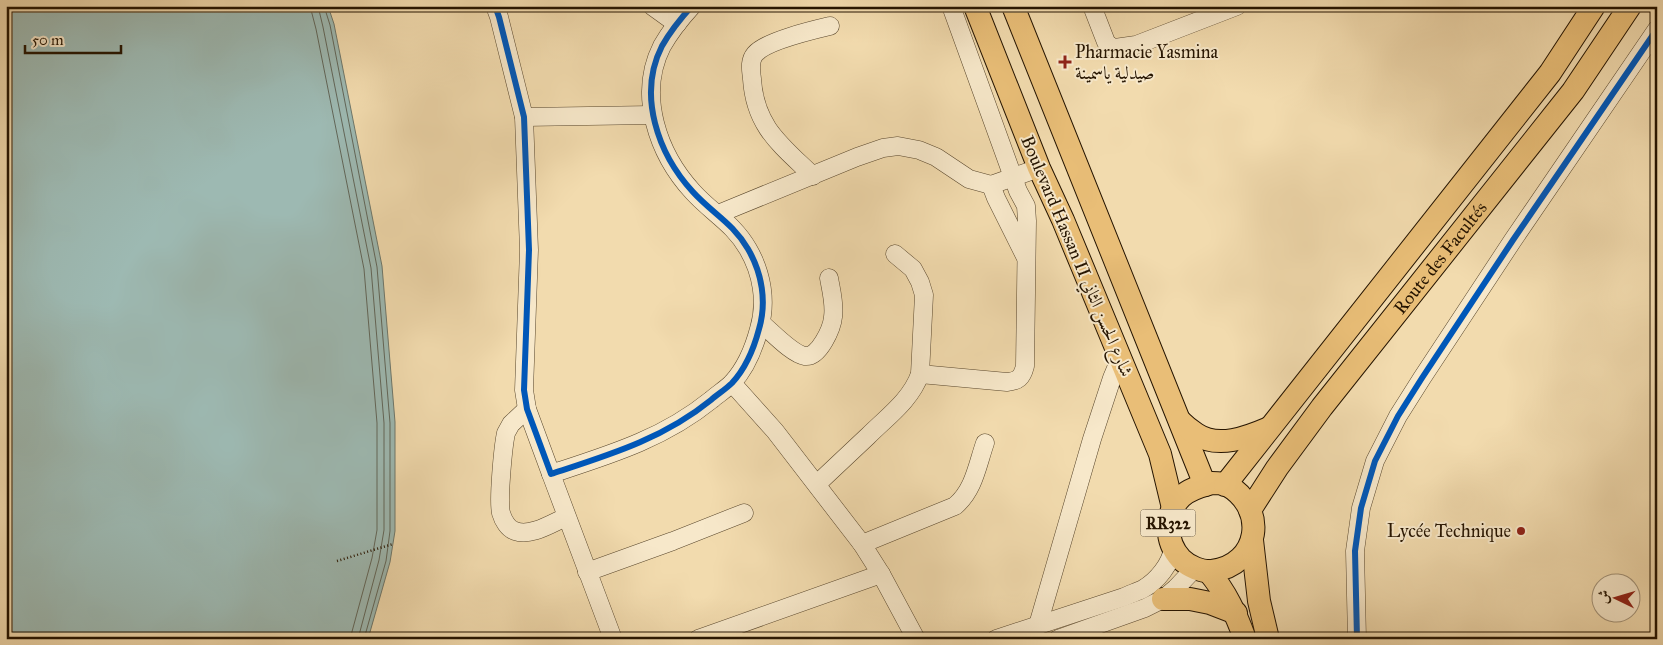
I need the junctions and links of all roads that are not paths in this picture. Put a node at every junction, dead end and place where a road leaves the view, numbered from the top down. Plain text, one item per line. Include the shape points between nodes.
1 (495, 6) edge
2 (652, 6) edge
3 (692, 6) edge
4 (951, 6) edge
5 (975, 6) edge
6 (1014, 6) edge
7 (1092, 6) edge
8 (1237, 6) edge
9 (1594, 6) edge
10 (1630, 6) edge
11 (677, 24) junction
12 (830, 26) dead end
13 (1657, 29) edge
14 (652, 115) junction
15 (524, 117) junction
16 (1039, 168) junction
17 (812, 176) junction
18 (1014, 178) junction
19 (991, 184) junction
20 (718, 214) junction
21 (895, 254) dead end
22 (1027, 261) junction
23 (829, 278) dead end
24 (761, 323) junction
25 (1120, 358) junction
26 (920, 374) junction
27 (732, 383) junction
28 (527, 409) junction
29 (1180, 421) junction
30 (1269, 428) junction
31 (984, 442) dead end
32 (551, 474) junction
33 (817, 484) junction
34 (1215, 485) junction
35 (1173, 508) junction
36 (1250, 510) junction
37 (744, 513) dead end
38 (566, 517) junction
39 (1252, 540) junction
40 (862, 544) junction
41 (1173, 548) junction
42 (1201, 569) junction
43 (587, 572) junction
44 (880, 574) junction
45 (1162, 599) junction
46 (1236, 613) junction
47 (1038, 625) junction
48 (613, 639) edge
49 (698, 639) edge
50 (916, 639) edge
51 (996, 639) edge
52 (1058, 639) edge
53 (1245, 639) edge
54 (1268, 639) edge
55 (1357, 639) edge

1 - 15 street
2 - 11 street
3 - 11 street
4 - 18 street
5 - 16 main road, Boulevard Hassan II شارع الحسن الثاني / RR322
6 - 29 main road, Boulevard Hassan II شارع الحسن الثاني
7 - 8 street via 1106,42 1116,48 1136,45
9 - 30 main road, Route des Facultés via 1550,72
10 - 36 main road, Route des Facultés via 1573,91 1322,407
11 - 14 street via 662,46 655,66
12 - 17 street via 760,50 751,66 752,88 762,121
13 - 55 street via 1422,378 1375,461 1361,508 1355,551
14 - 15 street
14 - 20 street via 662,146 675,171 694,194
15 - 28 street via 529,250 524,368
16 - 18 street
16 - 25 main road, Boulevard Hassan II شارع الحسن الثاني / RR322
17 - 19 street via 856,157 898,146 919,150 969,178
17 - 20 street
18 - 19 street
18 - 22 street via 1026,206
19 - 22 street
20 - 24 street via 735,229 756,265 764,304
21 - 26 street via 913,269 924,295
22 - 26 street via 1025,366 1020,378 1007,382
23 - 24 street via 833,317 829,331 814,354 804,356 793,350
24 - 27 street via 756,342
25 - 35 main road, Boulevard Hassan II شارع الحسن الثاني / RR322 via 1160,454
25 - 47 street via 1092,439
26 - 33 street via 909,396
27 - 32 street via 698,411 647,440
27 - 33 street
28 - 32 street
28 - 38 street via 510,424 506,433 501,513 506,525 514,531 525,532
29 - 30 main road via 1198,435 1217,441 1249,437
29 - 34 main road, Boulevard Hassan II شارع الحسن الثاني
30 - 34 main road, Route des Facultés
31 - 40 street via 964,499 955,506
32 - 38 street
33 - 40 street
34 - 35 main road, RR322 via 1192,489
34 - 36 main road via 1243,498
35 - 41 main road, RR322 via 1168,521 1168,535
36 - 39 main road via 1254,525
37 - 43 street
38 - 43 street
39 - 42 main road via 1236,563 1223,569
39 - 54 main road via 1259,601
40 - 44 street
41 - 42 main road, RR322 via 1182,560
41 - 47 street via 1164,568 1144,589
42 - 45 street
42 - 46 main road, RR322 via 1221,586
43 - 48 street
44 - 49 street
44 - 50 street
45 - 46 main road via 1190,599
45 - 52 street
46 - 53 main road, RR322
47 - 51 street

